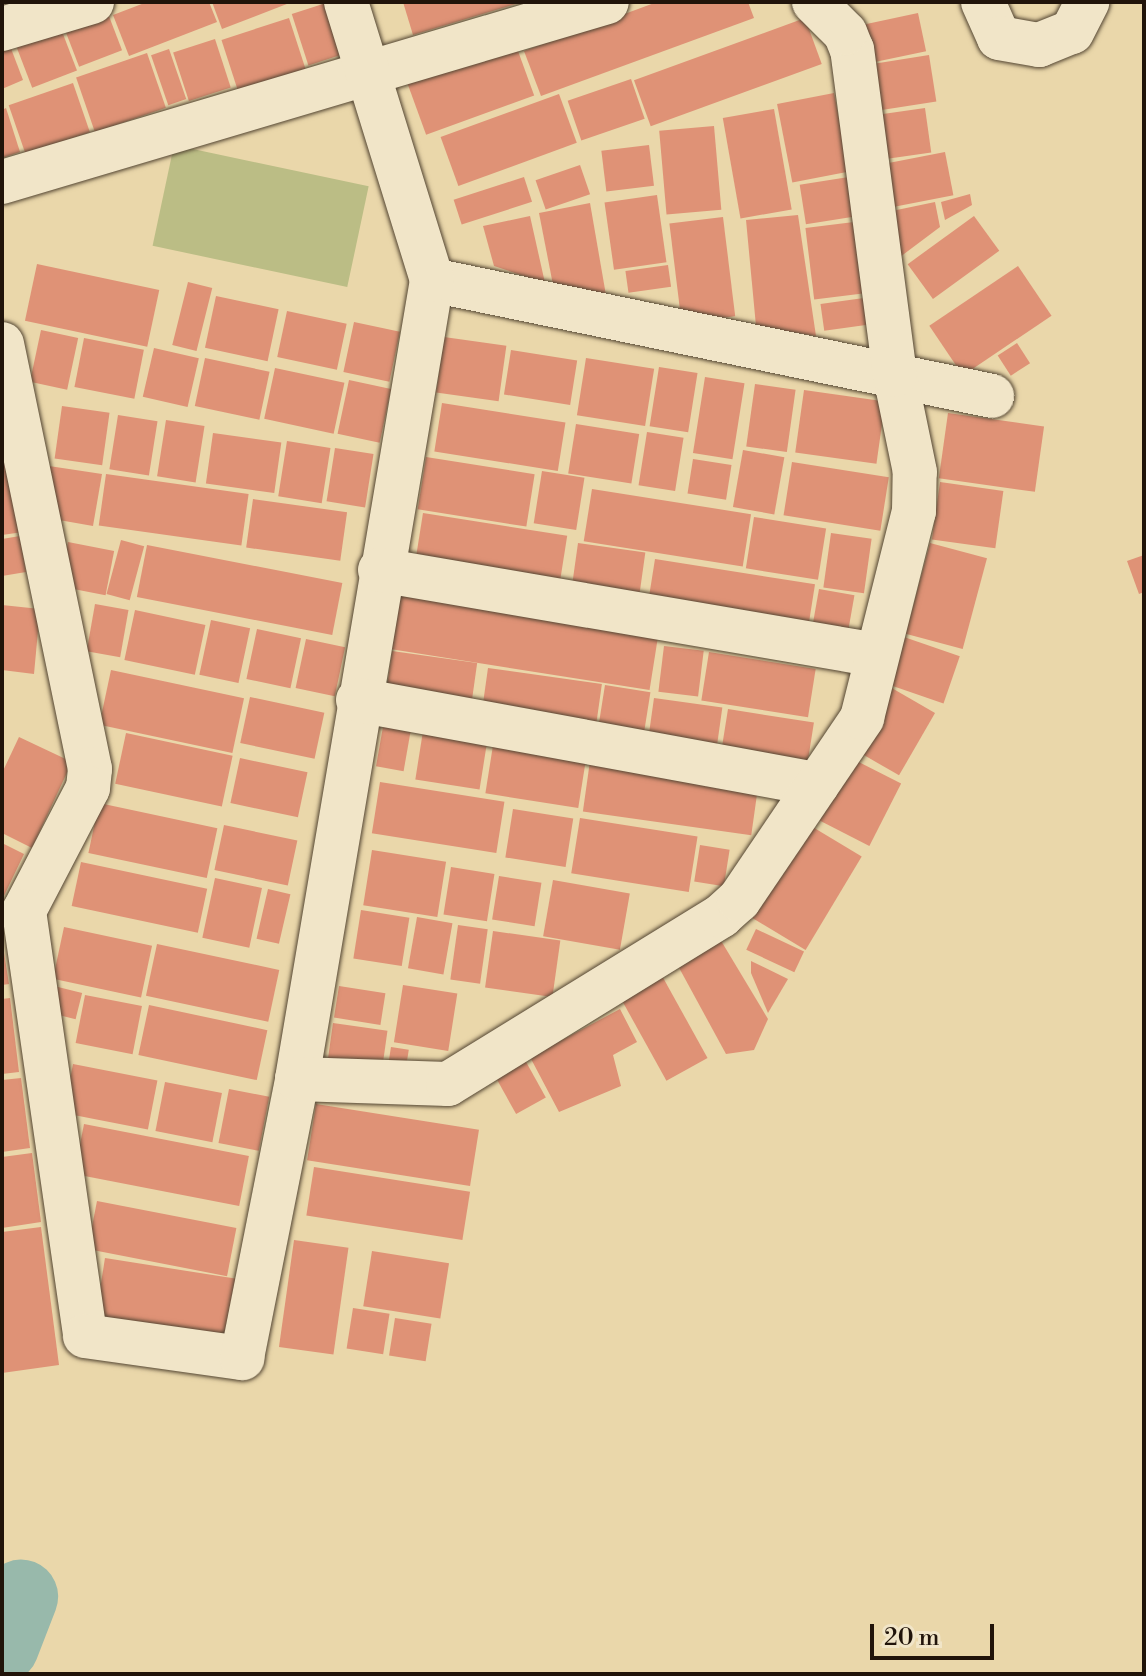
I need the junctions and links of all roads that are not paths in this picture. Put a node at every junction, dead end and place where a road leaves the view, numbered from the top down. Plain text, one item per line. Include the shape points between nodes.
1 (92, 2) edge
2 (346, 2) edge
3 (607, 2) edge
4 (814, 2) edge
5 (1087, 2) edge
6 (991, 20) edge
7 (2, 29) edge
8 (368, 73) junction
9 (2, 182) edge
10 (432, 280) junction
11 (2, 344) edge
12 (895, 375) junction
13 (992, 396) dead end
14 (380, 570) junction
15 (877, 655) junction
16 (358, 700) junction
17 (817, 784) junction
18 (297, 1079) junction

1 - 7 street
2 - 8 street
3 - 8 street
4 - 12 street via 845,33 852,50
5 - 6 street via 1072,32 1039,45
8 - 9 street
8 - 10 street
10 - 12 street
10 - 14 street
11 - 18 street via 90,769 88,788 24,911 85,1336 242,1358
12 - 13 street
12 - 15 street via 915,472 914,511
14 - 15 street
14 - 16 street
15 - 17 street via 862,718
16 - 17 street
16 - 18 street
17 - 18 street via 739,900 721,916 448,1084

